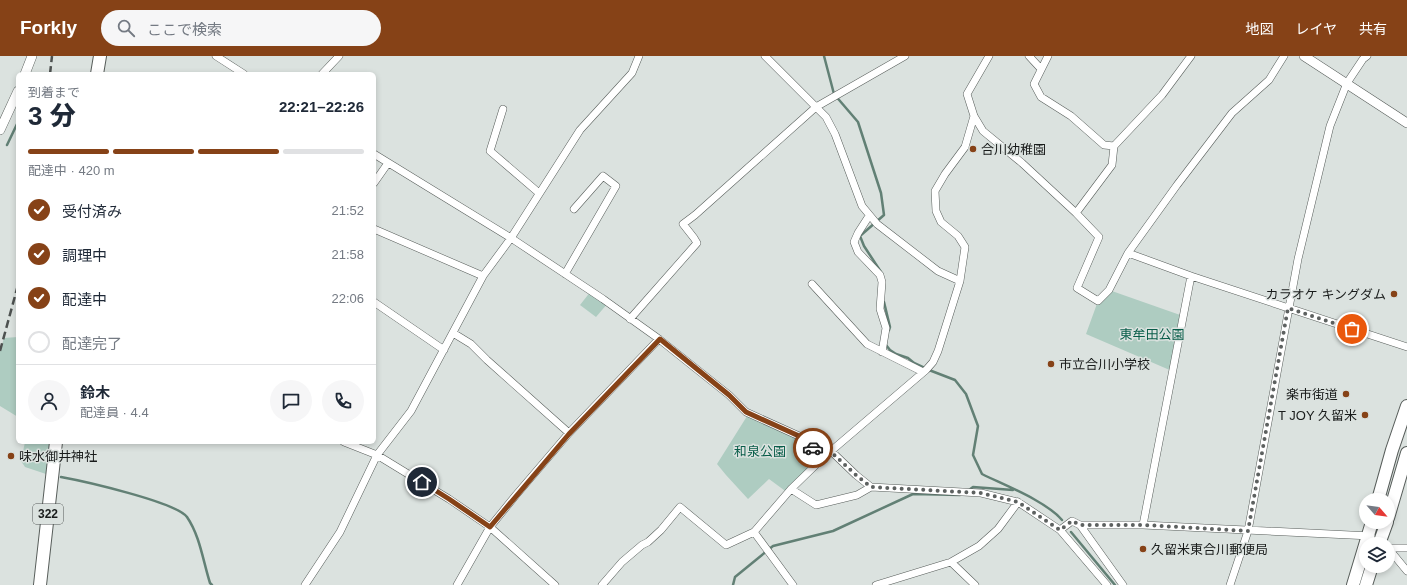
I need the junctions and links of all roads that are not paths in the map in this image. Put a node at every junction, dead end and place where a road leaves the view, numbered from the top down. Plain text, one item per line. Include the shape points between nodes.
1 (32, 56) edge
2 (100, 56) edge
3 (216, 56) edge
4 (339, 56) edge
5 (765, 56) edge
6 (905, 56) edge
7 (988, 56) edge
8 (1029, 56) edge
9 (1048, 56) edge
10 (1191, 56) edge
11 (1284, 56) edge
12 (1304, 56) edge
13 (637, 57) edge
14 (1363, 57) edge
15 (1041, 69) junction
16 (26, 72) edge
17 (97, 72) edge
18 (241, 72) edge
19 (324, 72) edge
20 (1347, 83) junction
21 (16, 95) edge
22 (816, 107) junction
23 (503, 109) dead end
24 (974, 116) junction
25 (1407, 123) edge
26 (0, 130) edge
27 (1114, 146) junction
28 (376, 155) edge
29 (388, 163) junction
30 (376, 180) edge
31 (539, 193) junction
32 (574, 209) dead end
33 (1076, 213) junction
34 (869, 216) junction
35 (376, 230) edge
36 (511, 238) junction
37 (1128, 253) junction
38 (565, 274) junction
39 (483, 276) junction
40 (1191, 276) junction
41 (960, 281) junction
42 (812, 284) dead end
43 (376, 303) edge
44 (1288, 308) junction
45 (630, 320) junction
46 (453, 333) junction
47 (660, 339) junction
48 (1407, 347) edge
49 (444, 350) junction
50 (882, 352) junction
51 (926, 369) junction
52 (1407, 406) edge
53 (569, 434) junction
54 (56, 444) edge
55 (349, 444) edge
56 (830, 451) junction
57 (1407, 454) edge
58 (377, 455) junction
59 (824, 457) junction
60 (871, 487) junction
61 (791, 489) junction
62 (1380, 493) edge
63 (1395, 494) edge
64 (1018, 502) junction
65 (1080, 525) junction
66 (1144, 525) junction
67 (490, 527) junction
68 (1370, 529) edge
69 (1060, 530) junction
70 (1248, 531) junction
71 (754, 532) junction
72 (1368, 534) junction
73 (1372, 537) edge
74 (1395, 546) edge
75 (1407, 548) edge
76 (1395, 557) edge
77 (951, 562) junction
78 (1407, 570) edge
79 (1370, 573) edge
80 (40, 585) edge
81 (305, 585) edge
82 (457, 585) edge
83 (555, 585) edge
84 (602, 585) edge
85 (793, 585) edge
86 (876, 585) edge
87 (975, 585) edge
88 (1107, 585) edge
89 (1123, 585) edge
90 (1230, 585) edge
91 (1353, 585) edge
92 (1366, 585) edge

1 - 16 street
2 - 17 highway
3 - 18 street
4 - 19 street
5 - 22 street
6 - 22 street
7 - 24 street via 967,94
8 - 15 street
9 - 15 street
10 - 27 street via 1162,95
11 - 37 street via 1268,80 1232,113
12 - 20 street
13 - 31 street via 632,73 580,130
14 - 20 street
15 - 27 street via 1034,84 1041,97 1071,116 1104,144
20 - 25 street
20 - 44 street via 1330,126
21 - 26 street
22 - 34 street via 826,117 835,134 862,206
22 - 45 street via 683,224 697,243
23 - 31 street via 490,151
24 - 33 street via 983,131
24 - 41 street via 965,147 935,191 936,212 941,222 958,236 965,247
27 - 33 street via 1112,165
28 - 29 street
29 - 30 street
29 - 36 street
31 - 36 street
32 - 38 street via 603,176 616,186
33 - 37 street via 1099,237 1077,288 1098,301 1109,290
34 - 41 street via 938,270
34 - 50 street via 854,242 858,252 880,275 882,282 880,309 886,328
35 - 39 street
36 - 38 street
36 - 39 street
37 - 40 street
38 - 45 street
39 - 46 street
40 - 44 street
40 - 66 street
41 - 51 street via 938,351
42 - 50 street via 867,344
43 - 49 street
44 - 48 street
44 - 70 street
45 - 47 street
46 - 49 street
46 - 53 street via 471,344
47 - 53 street
47 - 59 street via 746,412 799,436
49 - 58 street via 411,411
50 - 51 street
51 - 56 street
52 - 62 highway
53 - 67 street
54 - 80 highway, 322
55 - 58 street
56 - 59 street
56 - 60 street
57 - 63 highway
58 - 67 street
58 - 81 street via 340,532
59 - 61 street
60 - 61 street via 857,495 816,505
60 - 64 street via 981,493
61 - 71 street
64 - 69 street
64 - 77 street via 998,529 979,546
65 - 66 street
65 - 69 street via 1072,521
65 - 89 street
66 - 70 street
67 - 82 street
67 - 83 street
68 - 72 highway
69 - 88 street
70 - 72 street
70 - 90 street
71 - 84 street via 726,545 680,507 661,530 622,562
71 - 85 street
72 - 73 street
72 - 91 highway
74 - 75 street
76 - 78 street
77 - 86 street
77 - 87 street
79 - 92 highway

